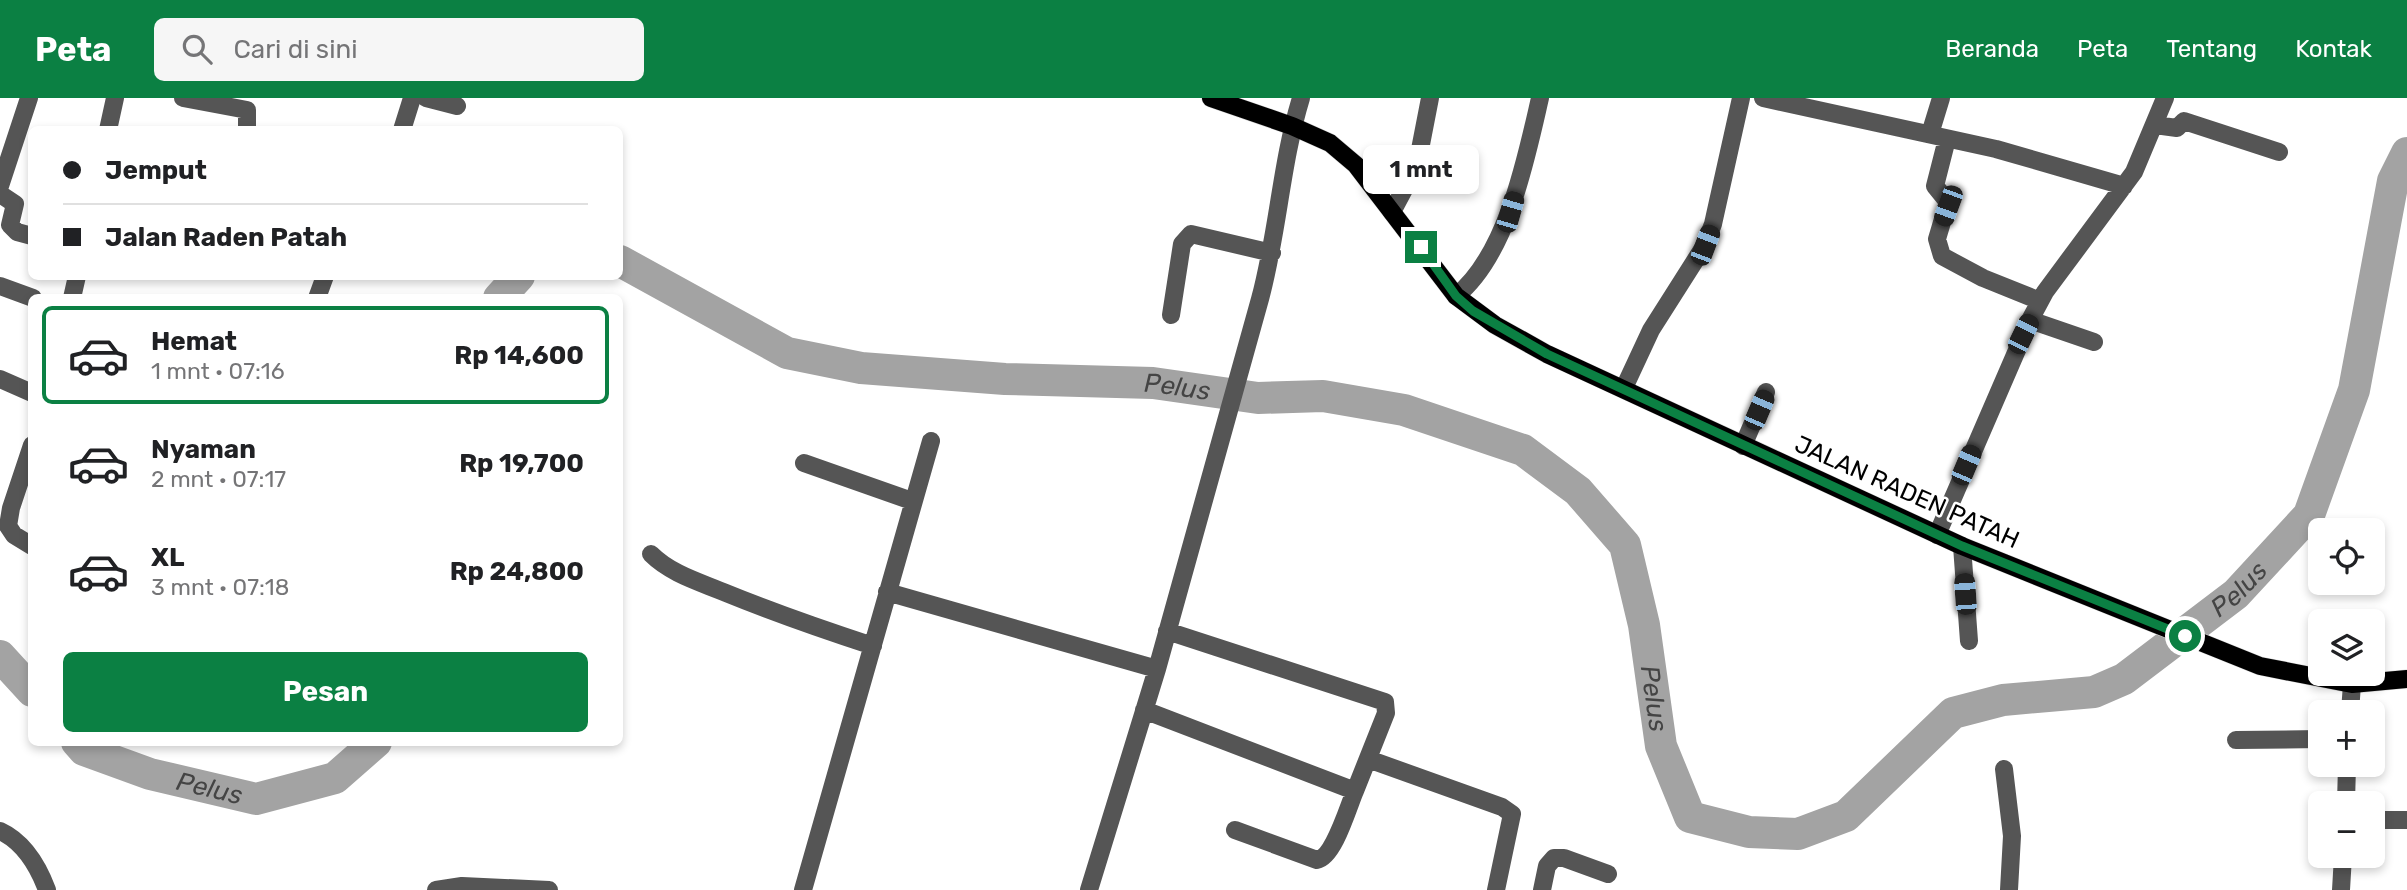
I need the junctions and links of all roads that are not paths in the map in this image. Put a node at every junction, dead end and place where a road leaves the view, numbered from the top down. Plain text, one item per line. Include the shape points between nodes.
1 (29, 98) edge
2 (183, 98) edge
3 (412, 98) edge
4 (426, 98) edge
5 (1212, 98) edge
6 (1301, 98) edge
7 (1430, 98) edge
8 (1540, 98) edge
9 (1741, 98) edge
10 (1763, 98) edge
11 (1941, 98) edge
12 (2165, 98) edge
13 (110, 99) edge
14 (457, 106) dead end
15 (2155, 125) junction
16 (108, 126) edge
17 (247, 126) edge
18 (403, 126) edge
19 (1292, 126) junction
20 (1938, 137) junction
21 (2279, 152) dead end
22 (0, 186) edge
23 (2124, 186) junction
24 (0, 194) edge
25 (1392, 212) junction
26 (28, 235) edge
27 (1272, 253) junction
28 (0, 286) edge
29 (28, 296) edge
30 (1456, 296) junction
31 (2040, 301) junction
32 (1171, 315) dead end
33 (2030, 320) junction
34 (2094, 342) dead end
35 (0, 379) edge
36 (1624, 388) junction
37 (28, 391) edge
38 (1766, 392) dead end
39 (931, 441) dead end
40 (1743, 446) junction
41 (28, 455) edge
42 (804, 463) dead end
43 (912, 501) junction
44 (4, 524) edge
45 (1937, 535) junction
46 (28, 543) edge
47 (1962, 546) junction
48 (650, 554) dead end
49 (887, 592) junction
50 (1167, 631) junction
51 (1969, 641) dead end
52 (873, 646) junction
53 (1157, 669) junction
54 (2308, 675) edge
55 (2407, 679) edge
56 (2385, 681) edge
57 (1144, 710) junction
58 (2308, 739) edge
59 (2236, 740) dead end
60 (1368, 759) junction
61 (2004, 769) dead end
62 (1354, 791) junction
63 (2385, 820) edge
64 (2407, 820) edge
65 (1235, 830) dead end
66 (0, 831) edge
67 (2342, 868) edge
68 (1608, 874) dead end
69 (47, 890) edge
70 (436, 890) edge
71 (549, 890) edge
72 (803, 890) edge
73 (1089, 890) edge
74 (1496, 890) edge
75 (1542, 890) edge
76 (2009, 890) edge
77 (2341, 890) edge

1 - 22 street
2 - 17 street via 247,110
3 - 18 street
4 - 14 street
5 - 19 main road, JALAN RADEN PATAH
6 - 19 street
7 - 25 street via 1417,165
8 - 30 street via 1510,212 1484,261
9 - 36 street via 1705,245 1651,330
10 - 20 street
11 - 20 street
12 - 15 street
13 - 16 street
15 - 21 street via 2177,128 2184,121
15 - 23 street
19 - 25 main road, JALAN RADEN PATAH via 1342,152
19 - 27 street
20 - 23 street
20 - 31 street via 1936,186 1948,202 1937,239 1942,256
23 - 31 street
24 - 26 street via 15,204 10,225
25 - 30 main road, JALAN RADEN PATAH
27 - 32 street via 1191,234 1182,244
27 - 50 street
28 - 29 street
30 - 36 main road, JALAN RADEN PATAH via 1547,354
31 - 33 street
33 - 34 street
33 - 45 street
35 - 37 street
36 - 40 main road, JALAN RADEN PATAH
38 - 40 street
39 - 43 street
40 - 45 main road, JALAN RADEN PATAH
41 - 44 street
42 - 43 street
43 - 49 street
44 - 46 street
45 - 47 main road, JALAN RADEN PATAH
47 - 51 street
47 - 54 main road, JALAN RADEN PATAH via 2260,666
48 - 52 street via 663,566 692,579
49 - 52 street
49 - 53 street
50 - 53 street
50 - 60 street via 1385,702 1387,713
52 - 72 street
53 - 57 street
55 - 56 main road, JALAN RADEN PATAH
57 - 62 street
57 - 73 street
58 - 59 street
60 - 62 street
60 - 74 street via 1512,814
61 - 76 street via 2012,836
62 - 65 street via 1323,859
63 - 64 street
66 - 69 street via 31,858
67 - 77 street
68 - 75 street via 1554,858 1547,866
70 - 71 street via 462,886

